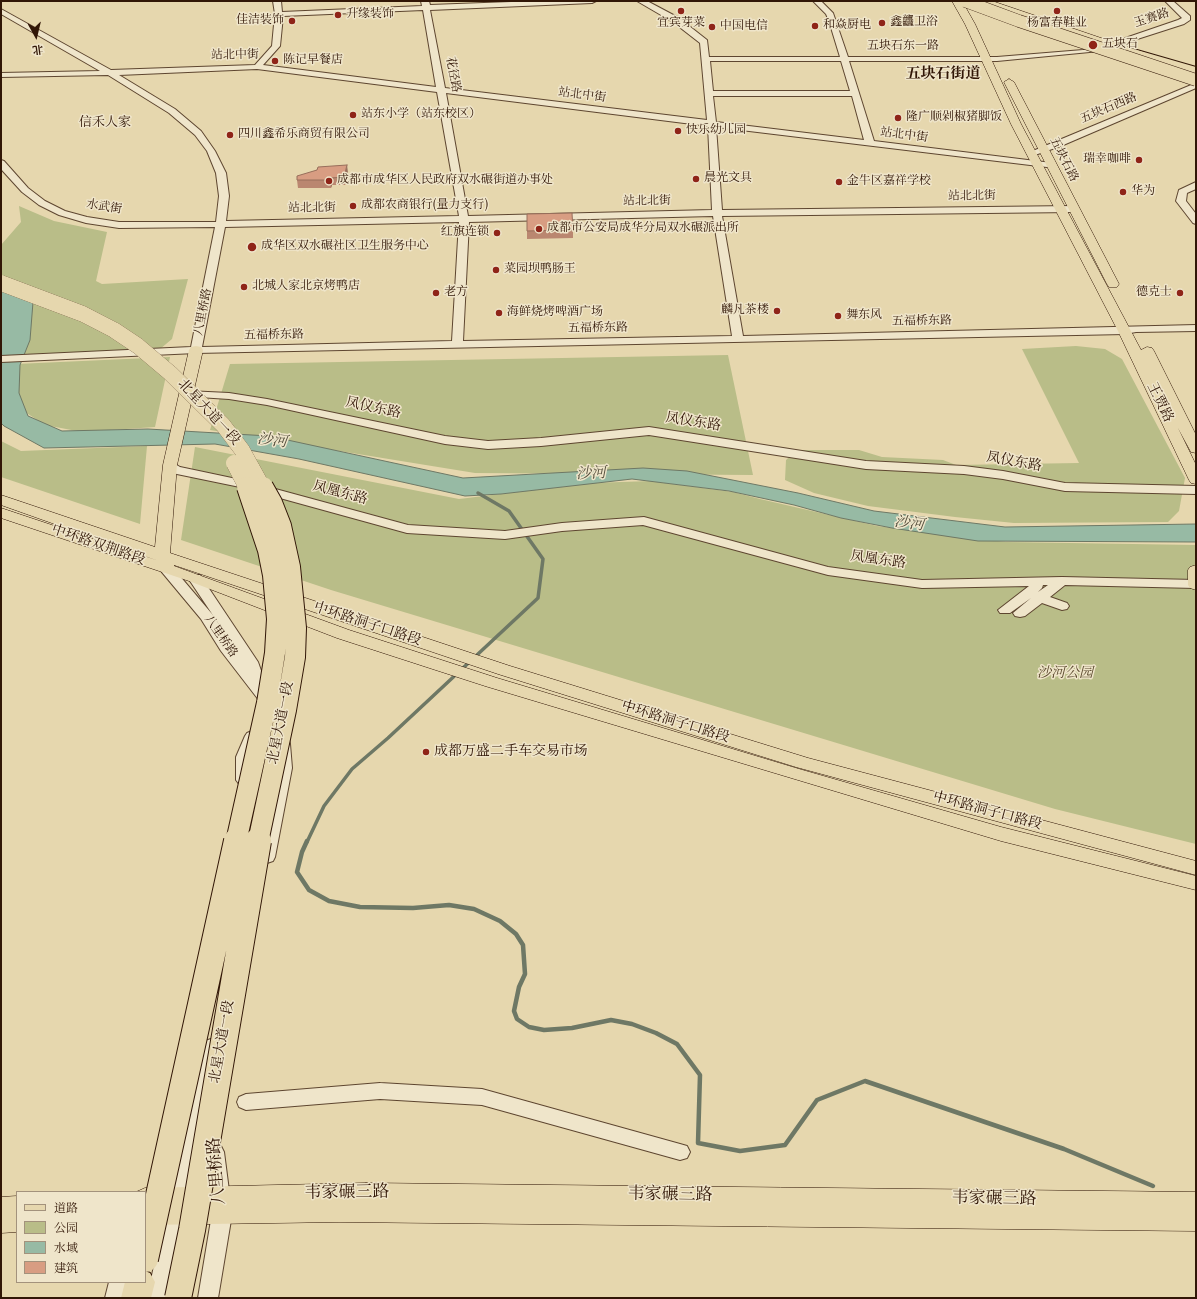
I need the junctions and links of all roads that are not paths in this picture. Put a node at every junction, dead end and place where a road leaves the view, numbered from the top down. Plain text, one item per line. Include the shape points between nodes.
1 (277, 1) edge
2 (592, 1) edge
3 (641, 1) edge
4 (817, 1) edge
5 (957, 1) edge
6 (960, 1) edge
7 (965, 1) edge
8 (1169, 1) edge
9 (981, 4) edge
10 (426, 5) edge
11 (1, 11) edge
12 (279, 14) junction
13 (1112, 45) junction
14 (1100, 49) junction
15 (1137, 53) joint
16 (707, 59) junction
17 (845, 59) junction
18 (992, 59) junction
19 (257, 67) junction
20 (109, 73) junction
21 (1196, 74) edge
22 (1, 75) edge
23 (1196, 82) edge
24 (443, 91) junction
25 (709, 93) junction
26 (856, 94) junction
27 (712, 125) junction
28 (870, 144) junction
29 (1043, 149) junction
30 (1032, 153) junction
31 (1, 163) edge
32 (1037, 165) junction
33 (1052, 166) junction
34 (1196, 185) edge
35 (1060, 209) junction
36 (1074, 209) junction
37 (717, 213) junction
38 (464, 219) junction
39 (1196, 221) edge
40 (221, 224) junction
41 (1, 283) edge
42 (1, 293) edge
43 (1196, 328) edge
44 (1128, 329) junction
45 (738, 339) junction
46 (457, 345) junction
47 (196, 350) junction
48 (1, 359) edge
49 (187, 394) junction
50 (1196, 449) edge
51 (170, 465) junction
52 (1196, 480) edge
53 (1196, 490) edge
54 (1, 500) edge
55 (1, 513) edge
56 (162, 555) junction
57 (168, 570) junction
58 (1196, 570) edge
59 (195, 578) junction
60 (1062, 581) junction
61 (1037, 582) junction
62 (1196, 584) edge
63 (1034, 595) junction
64 (1062, 606) dead end
65 (1005, 610) dead end
66 (1020, 613) dead end
67 (497, 676) junction
68 (262, 695) junction
69 (1196, 868) edge
70 (1196, 883) edge
71 (246, 1102) dead end
72 (680, 1152) dead end
73 (146, 1201) edge
74 (1196, 1202) edge
75 (146, 1203) edge
76 (221, 1205) junction
77 (16, 1206) edge
78 (177, 1206) junction
79 (1, 1207) edge
80 (1196, 1221) edge
81 (16, 1222) edge
82 (1, 1223) edge
83 (146, 1254) edge
84 (119, 1283) edge
85 (140, 1283) edge
86 (115, 1298) edge
87 (136, 1298) edge
88 (157, 1298) edge
89 (178, 1298) edge
90 (208, 1298) edge

1 - 12 street
2 - 10 street
3 - 16 street via 676,20 700,37 704,42
4 - 17 street via 833,21
5 - 18 main road, 五块石路
6 - 9 main road
7 - 23 highway, bridge
8 - 13 street, 玉赛路 via 1187,18
9 - 13 main road
9 - 14 main road via 1016,24
9 - 18 main road, 五块石路 via 978,24
9 - 21 highway
10 - 12 street
10 - 24 street, 花径路
11 - 20 street, 八里桥路
12 - 19 street via 276,46
13 - 14 street, 玉赛路
13 - 15 main road
14 - 18 street, 五块石东一路
14 - 23 main road
14 - 23 highway via 1153,70
15 - 21 highway
16 - 17 street, 五块石东一路
16 - 25 street
17 - 18 street, 五块石东一路
17 - 26 street
18 - 29 main road, 五块石路
18 - 30 main road, 五块石路 via 1016,124
19 - 20 street, 站北中街
19 - 24 street, 站北中街
20 - 22 street, 站北中街
20 - 40 street, 八里桥路 via 172,111 198,133 211,151 221,173 224,196
23 - 29 street, 五块石西路
24 - 27 street, 站北中街
24 - 38 street, 花径路
25 - 26 street
25 - 27 street
26 - 28 street
27 - 28 street, 站北中街
27 - 37 street
28 - 32 street, 站北中街
29 - 30 street, 五块石西路
29 - 33 main road, 五块石路
30 - 32 main road, 五块石路
31 - 40 street, 水武街 via 25,190 42,203 62,213 86,220 151,226
32 - 33 street, 站北中街
32 - 35 main road, 五块石路
33 - 36 main road, 五块石路
34 - 39 street via 1182,192 1181,201
35 - 36 street, 站北北街
35 - 37 street, 站北北街
35 - 44 main road, 五块石路
36 - 44 main road, 五块石路
37 - 38 street, 站北北街
37 - 45 street
38 - 40 street, 站北北街
38 - 46 street, 花径路
40 - 47 street, 八里桥路
41 - 89 highway, 北星大道一段, bridge via 83,314 114,330 170,373 223,426 242,450 272,503 281,526 290,566 296,628 295,657 251,876 192,1230
42 - 83 highway, 北星大道一段, bridge via 84,328 114,345 173,390 222,444 238,468 261,524 273,575 275,653 267,703
43 - 44 street, 五福桥东路
44 - 45 street, 五福桥东路
44 - 50 main road, 王贾路
44 - 52 main road, 王贾路
45 - 46 street, 五福桥东路
46 - 47 street, 五福桥东路
47 - 48 street, 五福桥东路
47 - 49 main road, 八里桥路
49 - 51 main road, 八里桥路
49 - 53 street, 凤仪东路 via 229,396 259,401 445,440 488,445 649,431 866,465 964,470 1065,487
51 - 56 main road, 八里桥路
51 - 61 street, 凤凰东路 via 176,470 242,484 407,529 505,535 562,527 644,521 828,571 922,584
54 - 56 main road, 中环路双荆路段
55 - 57 main road, 中环路双荆路段
56 - 57 main road, 八里桥路
56 - 67 main road, 中环路洞子口路段 via 445,650
57 - 59 main road, 中环路双荆路段
57 - 68 street, 八里桥路 via 206,617
58 - 62 main road
59 - 67 main road, 中环路洞子口路段 via 343,634 432,663
59 - 68 street, 八里桥路 via 251,662
60 - 61 street, 凤凰东路
60 - 62 street, 凤凰东路
60 - 63 street
61 - 63 street
63 - 64 street
63 - 65 street
63 - 66 street
67 - 69 main road, 中环路洞子口路段
67 - 70 main road, 中环路洞子口路段 via 792,774 1001,834
68 - 73 street via 244,757 244,827 160,1170
68 - 76 street, 八里桥路 via 276,713 283,744 284,768 214,1131 215,1168
68 - 78 street, 八里桥路 via 271,715 265,769 236,926
71 - 72 street via 380,1091 482,1097
74 - 76 main road, 韦家碾三路 via 366,1193
75 - 78 main road, 韦家碾三路
76 - 78 main road, 韦家碾三路
76 - 80 main road, 韦家碾三路 via 339,1212
76 - 90 street, 八里桥路
77 - 79 main road
78 - 88 street, 八里桥路
81 - 82 main road
84 - 86 street
85 - 87 highway

